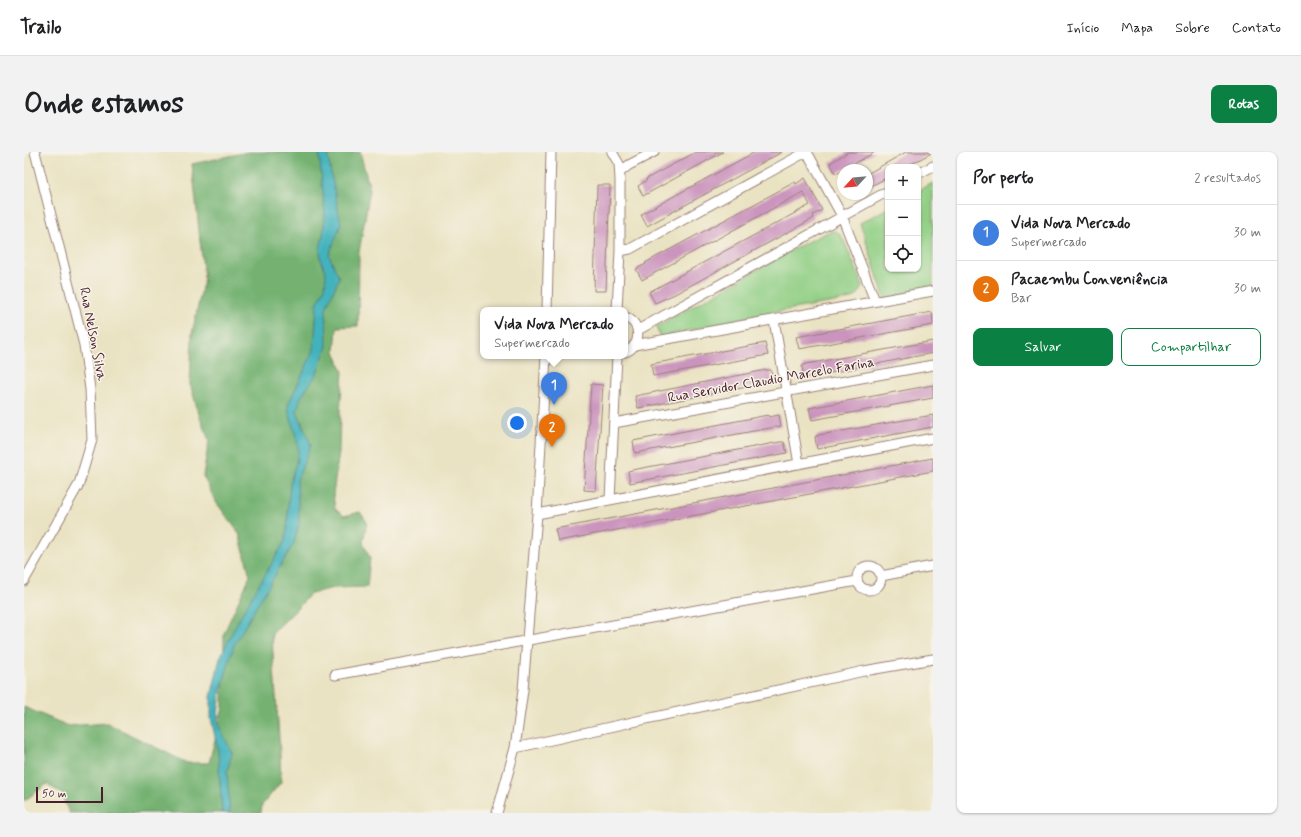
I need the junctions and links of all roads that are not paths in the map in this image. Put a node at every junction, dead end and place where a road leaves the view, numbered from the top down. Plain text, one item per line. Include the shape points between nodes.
1 (35, 152) edge
2 (551, 152) edge
3 (612, 152) edge
4 (654, 152) edge
5 (807, 152) edge
6 (933, 166) edge
7 (620, 172) junction
8 (921, 172) edge
9 (885, 193) edge
10 (842, 216) junction
11 (620, 251) junction
12 (933, 291) edge
13 (875, 301) junction
14 (547, 307) edge
15 (617, 307) edge
16 (628, 318) edge
17 (774, 320) junction
18 (638, 330) junction
19 (634, 345) junction
20 (628, 350) edge
21 (546, 359) edge
22 (617, 359) edge
23 (933, 365) edge
24 (787, 392) junction
25 (614, 423) junction
26 (933, 438) edge
27 (799, 464) junction
28 (610, 500) junction
29 (537, 514) junction
30 (933, 566) edge
31 (881, 576) junction
32 (857, 580) junction
33 (24, 581) edge
34 (528, 640) junction
35 (933, 660) edge
36 (335, 675) dead end
37 (515, 748) junction
38 (497, 813) edge

1 - 33 street, Rua Nelson Silva via 84,345 90,389 92,440 79,484
2 - 14 street
3 - 7 street via 619,164
4 - 7 street
5 - 10 street
5 - 11 street via 630,249
6 - 8 street
7 - 11 street
9 - 10 street
10 - 13 street
10 - 18 street
11 - 15 street
12 - 13 street
13 - 17 street
16 - 18 street via 633,321
17 - 19 street
17 - 24 street
18 - 19 street
19 - 20 street
21 - 29 street
22 - 25 street
23 - 24 street, Rua Servidor Claudio Marcelo Farina
24 - 25 street, Rua Servidor Claudio Marcelo Farina
24 - 27 street
25 - 28 street
26 - 27 street
27 - 28 street
28 - 29 street
29 - 34 street
30 - 31 street
31 - 32 street via 877,569 866,566 858,573
31 - 32 street via 878,586 871,590 864,589
32 - 34 street
34 - 36 street
34 - 37 street
35 - 37 street via 864,671
37 - 38 street

